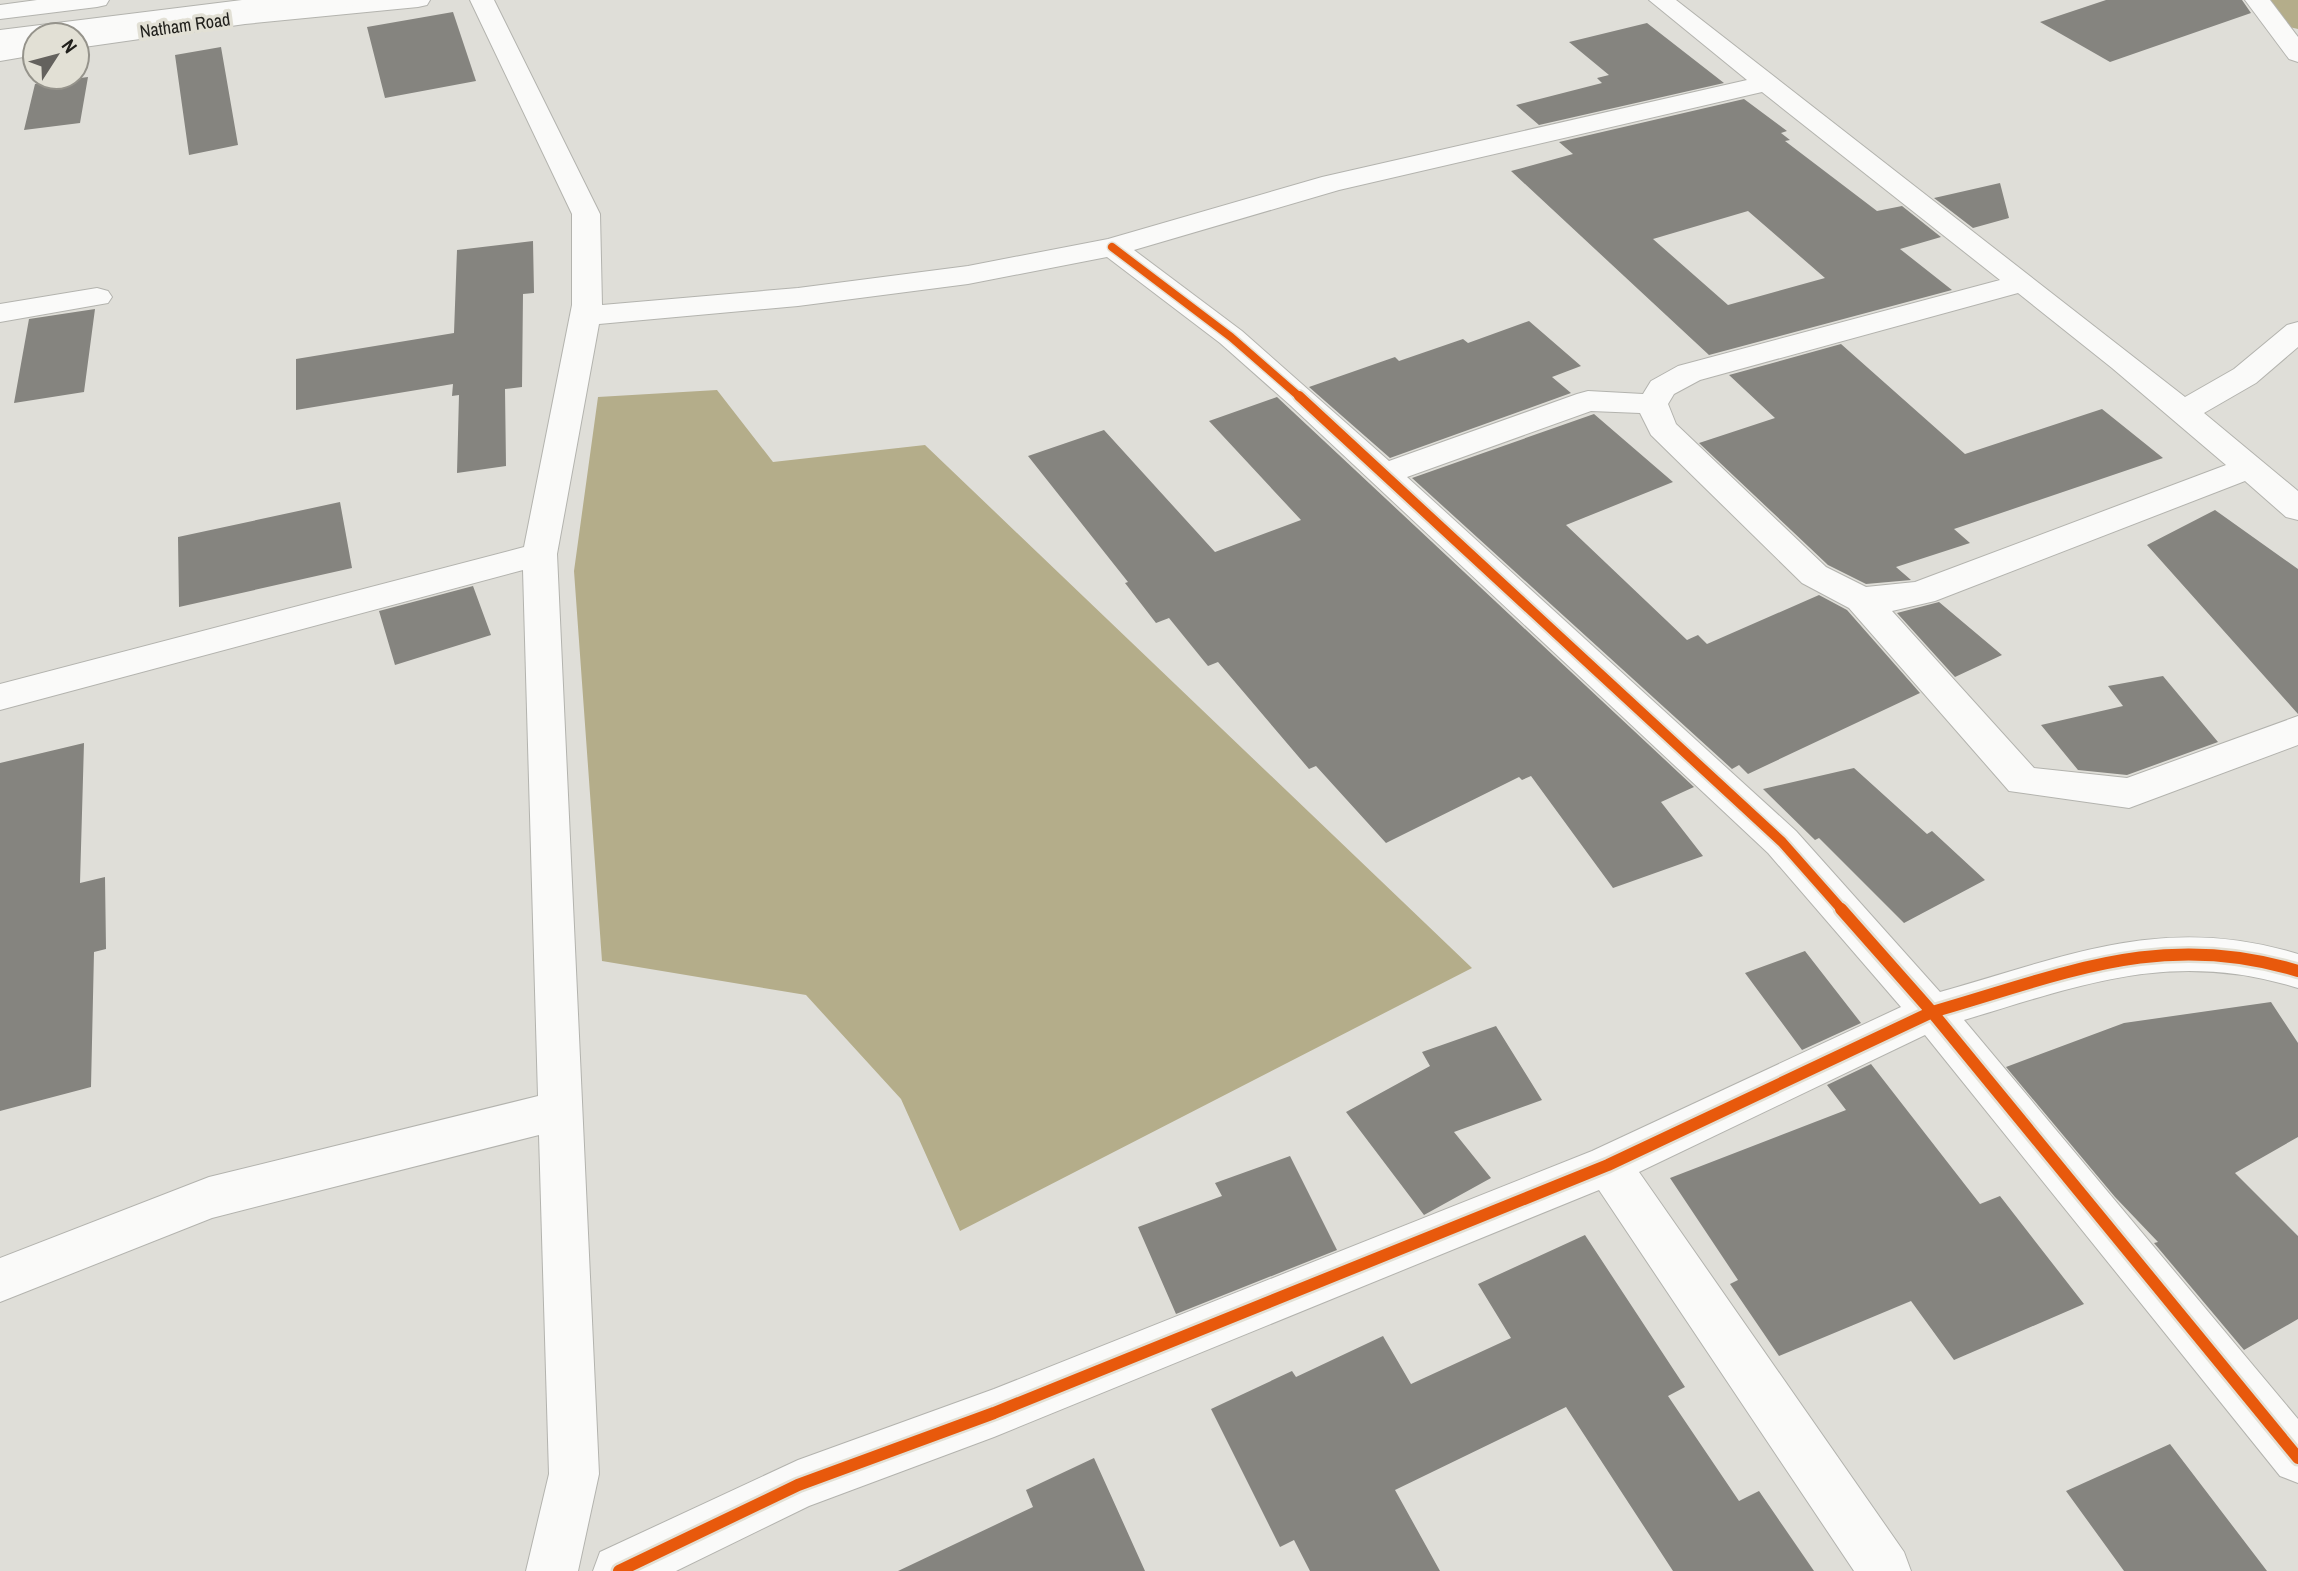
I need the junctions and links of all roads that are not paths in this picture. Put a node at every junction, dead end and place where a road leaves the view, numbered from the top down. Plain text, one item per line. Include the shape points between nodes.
1 (97, 0) edge
2 (163, 0) edge
3 (345, 0) edge
4 (418, 0) edge
5 (482, 0) edge
6 (1661, 0) edge
7 (2258, 0) edge
8 (0, 12) edge
9 (0, 22) edge
10 (0, 38) edge
11 (91, 38) edge
12 (21, 49) edge
13 (0, 52) edge
14 (2298, 54) edge
15 (1766, 83) junction
16 (1112, 247) junction
17 (2021, 283) junction
18 (97, 297) dead end
19 (0, 313) edge
20 (584, 316) junction
21 (2298, 331) edge
22 (1651, 404) junction
23 (2183, 412) junction
24 (2249, 468) junction
25 (1384, 474) junction
26 (2298, 509) edge
27 (540, 554) junction
28 (1863, 601) junction
29 (0, 697) edge
30 (2298, 730) edge
31 (2298, 971) edge
32 (1932, 1012) junction
33 (560, 1110) junction
34 (1608, 1165) junction
35 (0, 1280) edge
36 (2298, 1458) edge
37 (552, 1571) edge
38 (619, 1571) edge
39 (1885, 1571) edge

1 - 8 main road
2 - 9 main road
3 - 10 main road via 205,10
4 - 11 main road, Natham Road
5 - 20 main road via 586,214
6 - 15 main road
7 - 14 main road
12 - 13 main road
15 - 16 main road via 1332,183
15 - 17 main road
16 - 20 main road via 968,275 798,297
16 - 25 main road via 1231,337
17 - 22 main road via 1689,373 1662,388
17 - 23 main road
18 - 19 main road
20 - 27 main road
21 - 23 main road via 2245,376
22 - 25 main road via 1588,401
22 - 28 main road via 1662,428 1814,575
23 - 24 main road
24 - 26 main road
24 - 28 main road via 1923,592
25 - 32 main road via 1782,842
27 - 29 main road
27 - 33 main road
28 - 30 main road via 2023,781 2129,793
31 - 32 main road via 2258,957 2167,953 2092,968
32 - 34 main road
32 - 36 main road
33 - 35 main road via 209,1198
33 - 37 main road via 573,1474
34 - 38 main road via 994,1413 798,1485
34 - 39 main road

